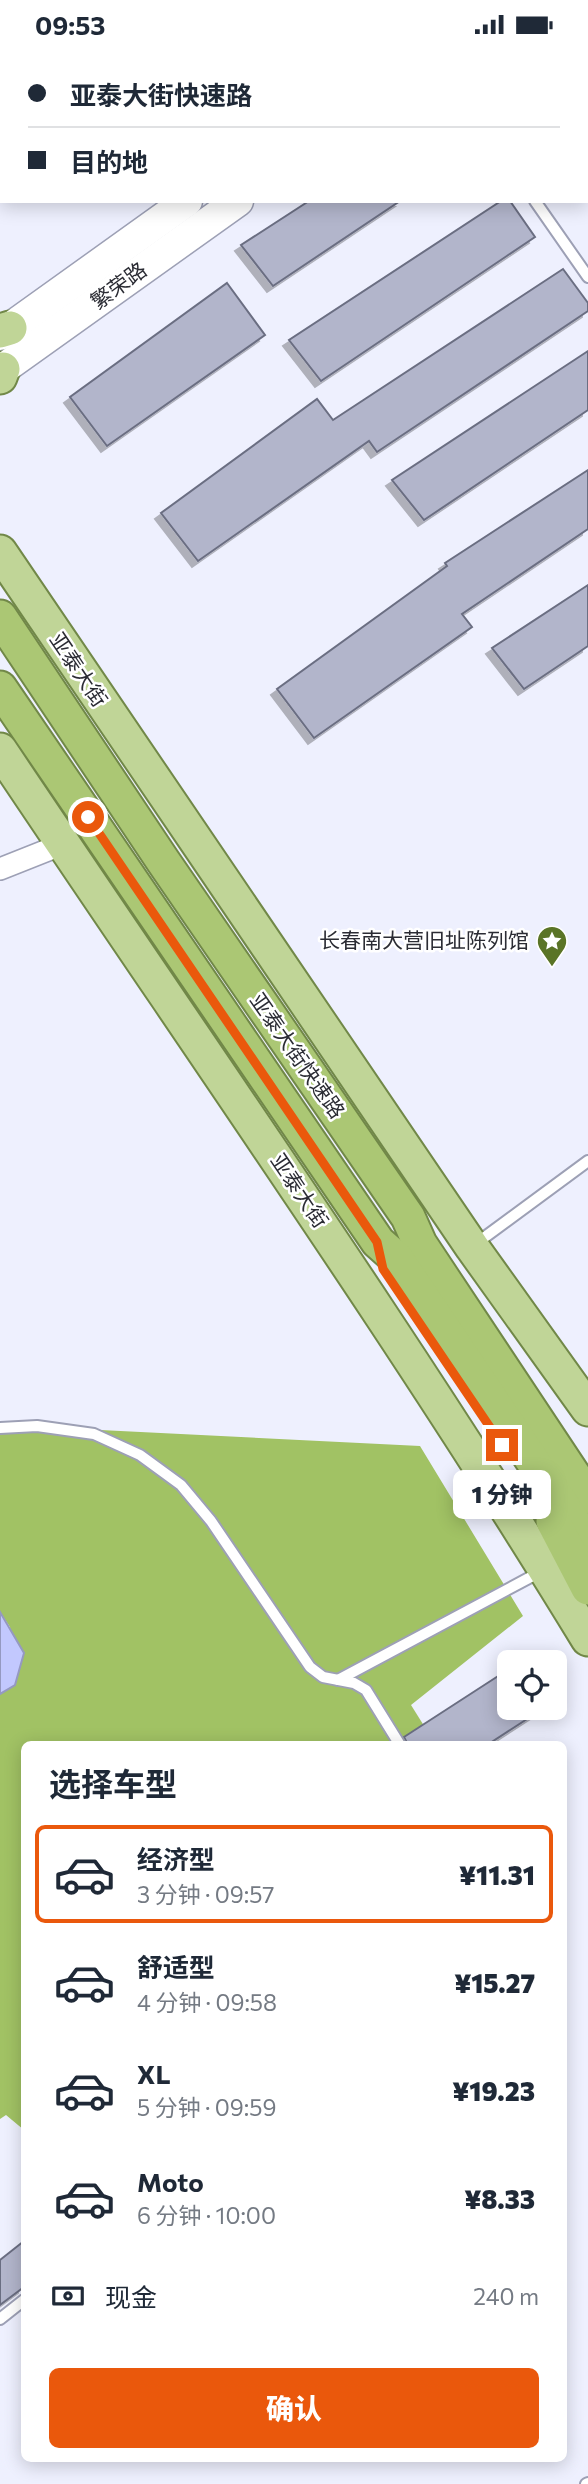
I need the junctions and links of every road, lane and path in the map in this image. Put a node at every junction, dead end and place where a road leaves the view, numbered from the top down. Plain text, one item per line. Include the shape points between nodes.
1 (184, 203) edge
2 (235, 203) edge
3 (536, 203) edge
4 (588, 277) edge
5 (3, 331) edge
6 (1, 372) edge
7 (0, 552) edge
8 (0, 617) edge
9 (0, 688) edge
10 (0, 751) edge
11 (63, 844) junction
12 (0, 869) edge
13 (588, 1161) edge
14 (408, 1217) junction
15 (377, 1242) junction
16 (472, 1247) junction
17 (588, 1409) edge
18 (0, 1428) edge
19 (588, 1464) edge
20 (588, 1497) edge
21 (588, 1543) edge
22 (545, 1569) junction
23 (588, 1588) edge
24 (588, 1639) edge
25 (338, 1680) junction
26 (398, 1741) edge
27 (21, 2302) edge
28 (0, 2319) edge

1 - 5 main road, 繁荣路
2 - 6 main road, 繁荣路
3 - 4 lane
7 - 16 main road, 亚泰大街
8 - 14 highway, 亚泰大街快速路
9 - 15 highway, 亚泰大街快速路
10 - 11 main road, 亚泰大街
11 - 12 street
11 - 22 main road, 亚泰大街 via 290,1178
13 - 16 lane
14 - 19 highway via 435,1234
14 - 20 highway, 亚泰大街快速路 via 420,1244
15 - 21 highway, 亚泰大街快速路 via 396,1258
15 - 23 highway via 383,1269 547,1511
16 - 17 main road, 亚泰大街
18 - 25 lane via 37,1426 94,1434 140,1455 181,1485 211,1521 310,1667 323,1677
22 - 24 main road, 亚泰大街
22 - 25 lane
25 - 26 lane via 366,1690
27 - 28 lane

